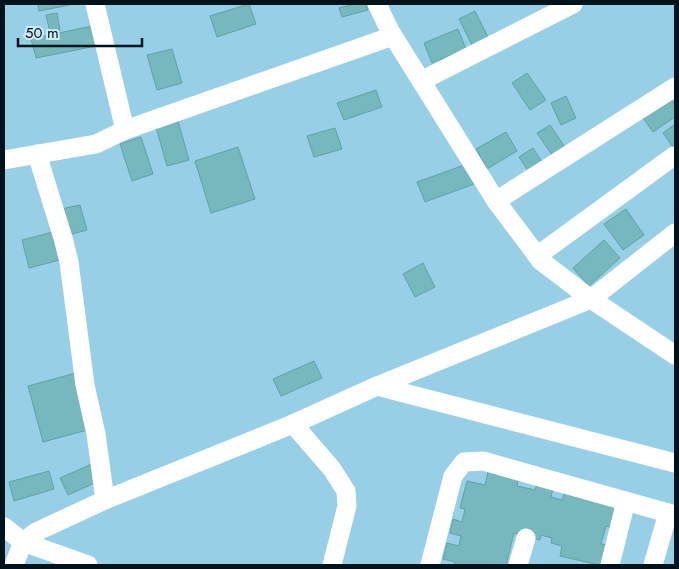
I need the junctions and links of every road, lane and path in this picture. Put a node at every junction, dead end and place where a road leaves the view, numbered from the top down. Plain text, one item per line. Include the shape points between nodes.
1 (94, 4) edge
2 (377, 4) edge
3 (573, 4) edge
4 (393, 36) junction
5 (421, 81) junction
6 (675, 87) edge
7 (125, 130) junction
8 (36, 154) junction
9 (674, 156) dead end
10 (4, 160) edge
11 (496, 201) junction
12 (675, 234) edge
13 (537, 256) junction
14 (591, 299) junction
15 (675, 355) edge
16 (377, 386) junction
17 (293, 424) junction
18 (675, 463) edge
19 (105, 500) junction
20 (626, 501) junction
21 (672, 514) edge
22 (4, 523) edge
23 (526, 538) dead end
24 (24, 542) junction
25 (14, 565) edge
26 (88, 565) edge
27 (332, 565) edge
28 (430, 565) edge
29 (518, 565) edge
30 (610, 565) edge
31 (653, 565) edge

1 - 7 street
2 - 4 street
3 - 5 street
4 - 5 street
4 - 7 street
5 - 11 street
6 - 11 street
7 - 8 street via 96,144
8 - 10 street
8 - 19 street via 69,262 85,385
9 - 13 street
11 - 13 street
12 - 14 street
13 - 14 street
14 - 15 street
14 - 16 street
16 - 17 street
16 - 18 street
17 - 19 street
17 - 27 street via 332,469 346,491 347,506
19 - 24 street via 36,532
20 - 21 street
20 - 28 street via 483,461 464,462 453,476
20 - 30 street
21 - 31 street
22 - 24 street
23 - 29 street
24 - 25 street
24 - 26 street

